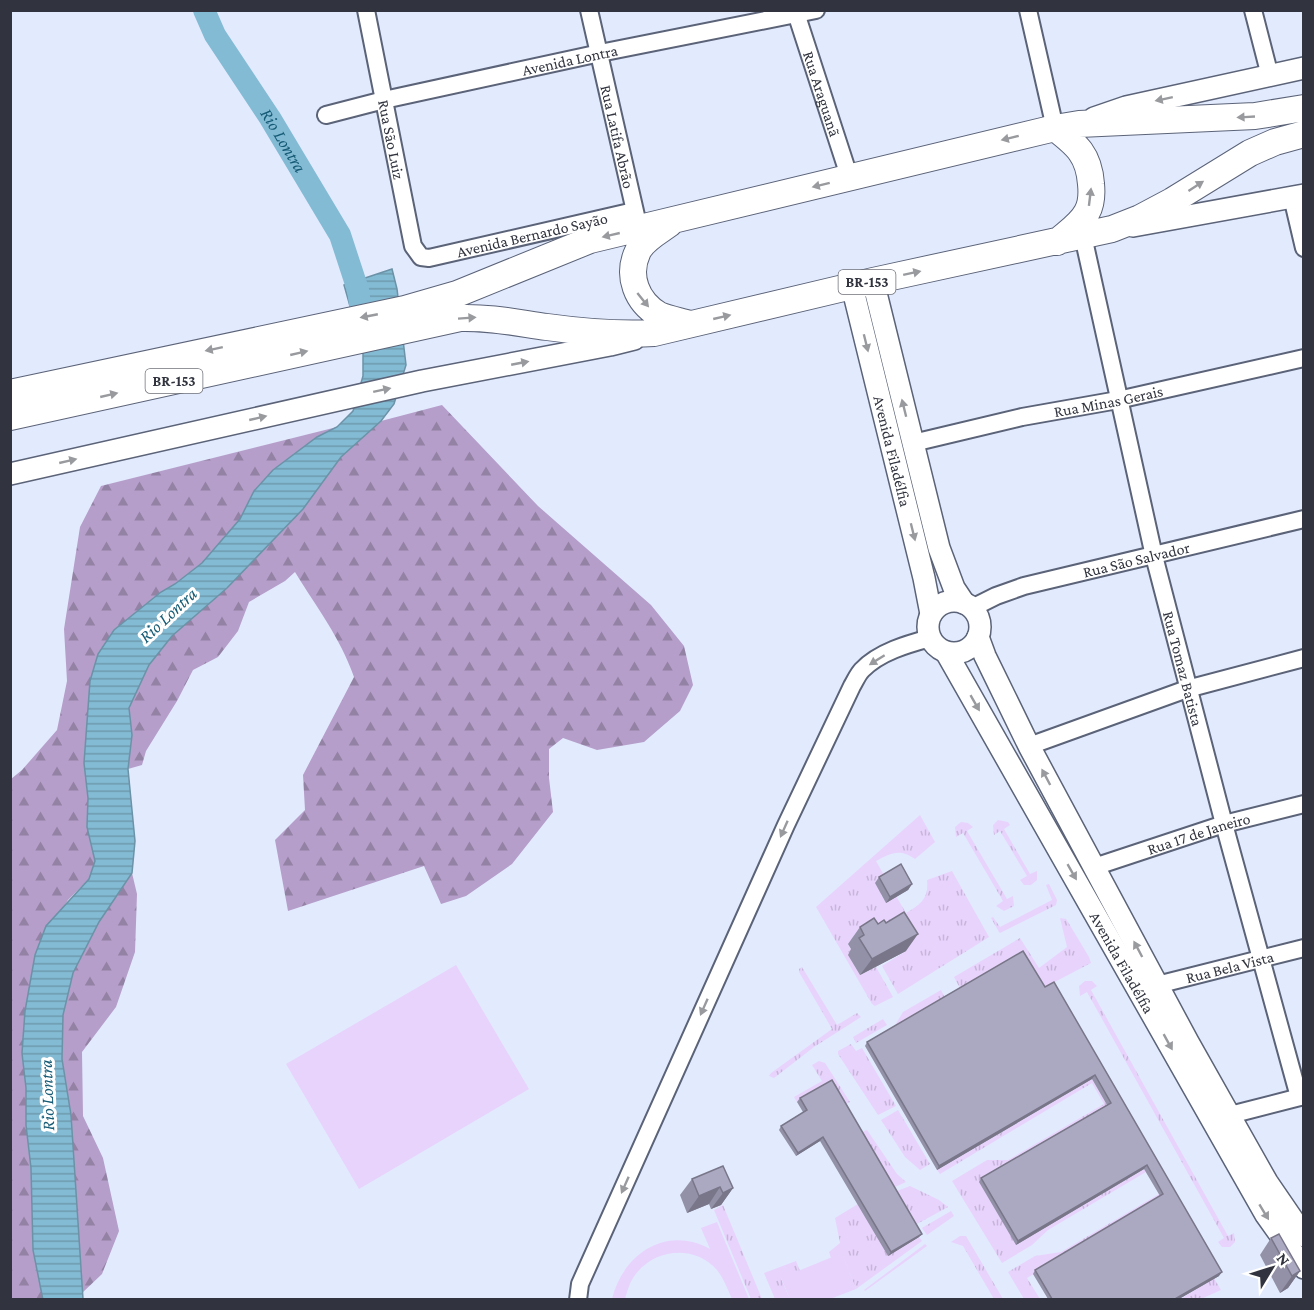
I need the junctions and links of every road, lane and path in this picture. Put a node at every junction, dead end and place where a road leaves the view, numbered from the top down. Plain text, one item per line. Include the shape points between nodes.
1 (366, 10) edge
2 (589, 10) edge
3 (816, 10) edge
4 (1028, 10) edge
5 (1253, 10) edge
6 (796, 13) edge
7 (600, 53) junction
8 (1304, 68) edge
9 (1270, 76) junction
10 (384, 100) junction
11 (1304, 108) edge
12 (326, 115) dead end
13 (1067, 126) junction
14 (1304, 134) edge
15 (850, 178) junction
16 (1298, 196) edge
17 (637, 219) junction
18 (674, 221) junction
19 (1112, 229) junction
20 (1083, 236) junction
21 (1057, 242) junction
22 (1304, 248) edge
23 (429, 258) joint
24 (862, 284) junction
25 (407, 319) junction
26 (690, 324) junction
27 (654, 333) junction
28 (335, 334) junction
29 (1304, 358) edge
30 (10, 393) edge
31 (1118, 400) junction
32 (10, 417) edge
33 (913, 443) junction
34 (10, 474) edge
35 (1304, 519) edge
36 (1154, 556) junction
37 (968, 605) junction
38 (931, 614) junction
39 (978, 637) junction
40 (930, 638) junction
41 (946, 652) junction
42 (1304, 658) edge
43 (1187, 689) junction
44 (1029, 746) junction
45 (1304, 804) edge
46 (1224, 825) junction
47 (1094, 867) junction
48 (1304, 948) edge
49 (1261, 958) junction
50 (1157, 985) junction
51 (1301, 1096) edge
52 (1230, 1115) junction
53 (1304, 1236) edge
54 (1304, 1268) edge
55 (578, 1299) edge

1 - 10 street, Rua São Luiz
2 - 7 street, Rua Latifa Abrão
3 - 6 street, Avenida Lontra
4 - 13 street
5 - 9 street
6 - 7 street, Avenida Lontra
6 - 15 street, Rua Araguanã
7 - 10 street, Avenida Lontra
7 - 17 street, Rua Latifa Abrão
8 - 9 main road
9 -> 13 main road via 1126,107
10 - 12 street, Avenida Lontra
10 - 23 street, Rua São Luiz via 413,246 421,257
11 -> 13 highway, BR-153 via 1255,116
13 -> 15 highway, BR-153
21 -> 13 highway via 1081,221 1092,190 1090,168 1071,140
19 -> 14 highway, BR-153 via 1172,201 1250,153
15 -> 18 highway, BR-153
16 - 19 main road
16 - 22 street
17 - 18 highway, BR-153
17 - 23 street, Avenida Bernardo Sayão
17 -> 25 highway, BR-153
18 -> 26 highway via 650,237 638,251 634,287 643,303 660,315
19 - 20 highway, BR-153
20 - 21 highway, BR-153
20 - 31 street, Rua Tomaz Batista
24 -> 21 highway, BR-153
26 -> 24 highway, BR-153
33 -> 24 main road, Avenida Filadélfia
24 -> 38 main road, Avenida Filadélfia
25 -> 27 highway, BR-153 via 483,317 573,330
25 - 28 highway, BR-153
26 - 27 highway, BR-153
34 -> 27 main road
28 -> 30 highway, BR-153
32 -> 28 highway, BR-153
29 - 31 street, Rua Minas Gerais
31 - 33 street, Rua Minas Gerais via 1022,417
31 - 36 street, Rua Tomaz Batista
33 - 37 main road, Avenida Filadélfia via 939,548 954,588
35 - 36 street, Rua São Salvador
36 - 37 street, Rua São Salvador via 1024,586
36 - 43 street, Rua Tomaz Batista
37 - 38 main road via 949,601
37 - 39 main road via 980,622
38 - 40 main road
39 - 41 main road via 968,649
39 - 44 main road, Avenida Filadélfia
40 - 41 main road
40 -> 55 street via 876,659 862,670 852,686 580,1284
41 -> 54 main road, Avenida Filadélfia via 1266,1215
42 - 43 street
43 - 44 street
43 - 46 street, Rua Tomaz Batista
47 -> 44 main road, Avenida Filadélfia
45 - 46 street, Rua 17 de Janeiro
46 - 47 street, Rua 17 de Janeiro
46 - 49 street, Rua Tomaz Batista
50 -> 47 main road, Avenida Filadélfia
48 - 49 street, Rua Bela Vista
49 - 50 street, Rua Bela Vista
49 - 51 street, Rua Tomaz Batista
50 - 52 main road, Avenida Filadélfia
51 - 52 street
52 - 53 main road, Avenida Filadélfia via 1266,1182

